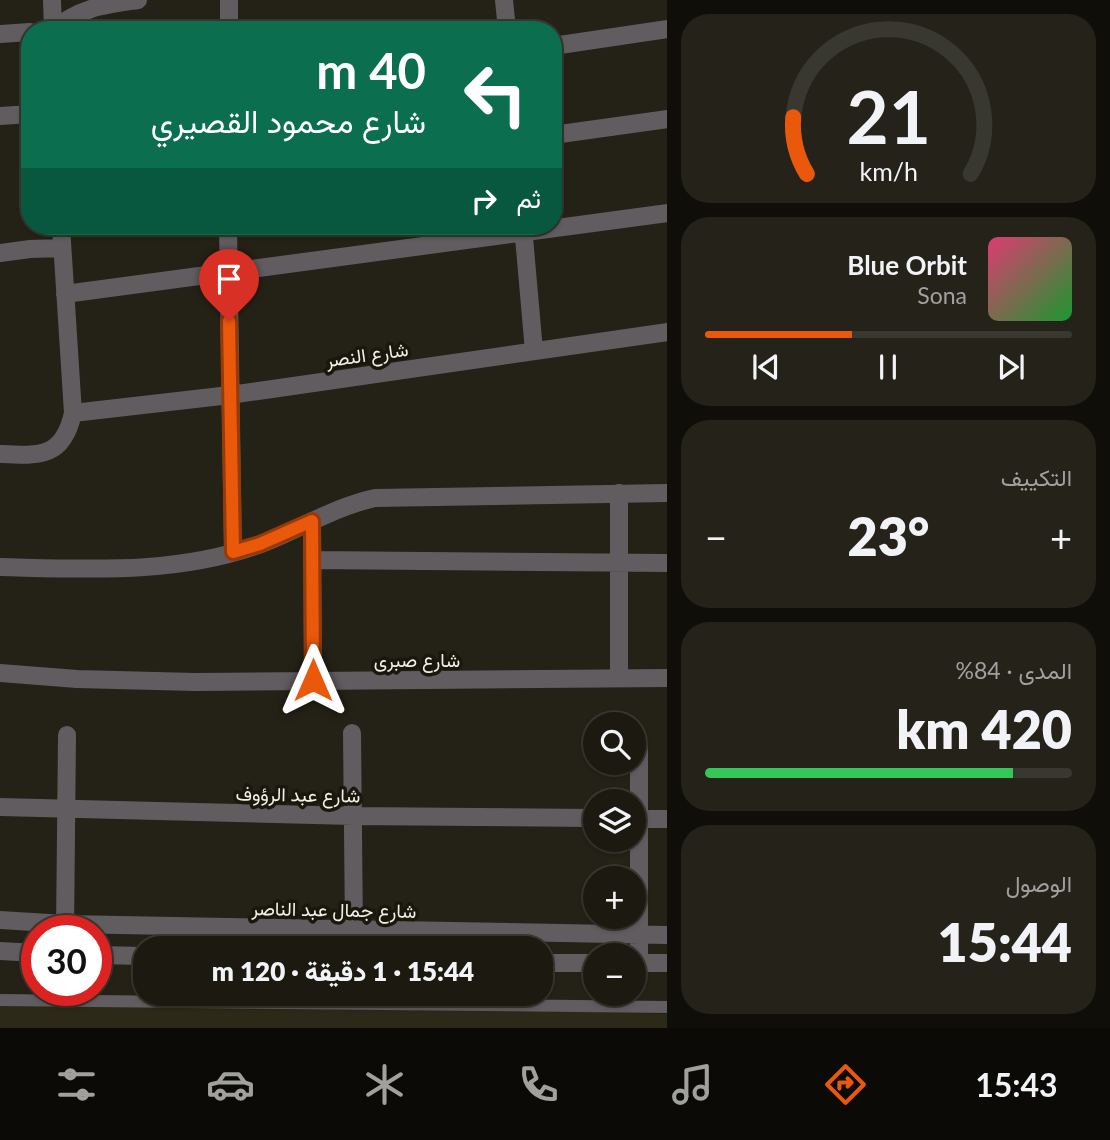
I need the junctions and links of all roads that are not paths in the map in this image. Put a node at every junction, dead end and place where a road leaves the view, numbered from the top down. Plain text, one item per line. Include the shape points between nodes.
1 (52, 0) edge
2 (138, 0) edge
3 (229, 0) edge
4 (503, 0) edge
5 (53, 21) edge
6 (64, 21) edge
7 (229, 21) edge
8 (506, 21) edge
9 (667, 29) edge
10 (21, 33) edge
11 (0, 34) edge
12 (562, 45) edge
13 (21, 115) edge
14 (0, 116) edge
15 (667, 119) edge
16 (562, 134) edge
17 (667, 213) edge
18 (562, 225) edge
19 (61, 235) edge
20 (228, 235) edge
21 (482, 235) edge
22 (524, 235) edge
23 (62, 248) junction
24 (0, 253) edge
25 (228, 272) junction
26 (65, 294) junction
27 (667, 332) edge
28 (534, 351) junction
29 (230, 395) junction
30 (73, 413) junction
31 (0, 454) edge
32 (619, 493) junction
33 (667, 493) edge
34 (312, 521) junction
35 (233, 552) junction
36 (313, 560) junction
37 (619, 563) junction
38 (667, 564) edge
39 (0, 566) edge
40 (0, 673) edge
41 (619, 678) junction
42 (667, 678) edge
43 (313, 680) junction
44 (352, 733) dead end
45 (67, 735) dead end
46 (0, 807) edge
47 (66, 809) junction
48 (353, 816) junction
49 (583, 818) edge
50 (646, 819) edge
51 (667, 819) edge
52 (637, 852) edge
53 (65, 915) edge
54 (0, 920) edge
55 (21, 923) edge
56 (112, 928) edge
57 (354, 930) junction
58 (638, 934) junction
59 (667, 935) edge
60 (637, 943) edge
61 (0, 951) edge
62 (21, 952) edge
63 (112, 956) edge
64 (133, 957) edge
65 (553, 962) edge
66 (583, 963) edge
67 (646, 963) edge
68 (667, 963) edge
69 (0, 1000) edge
70 (667, 1007) edge

1 - 5 street
2 - 6 street via 85,10
3 - 7 street
4 - 8 street
9 - 12 street
10 - 11 street
13 - 14 street
15 - 16 street
17 - 18 street
19 - 23 street
20 - 25 street
21 - 25 street
22 - 28 street
23 - 24 street
23 - 26 street
25 - 26 street
25 - 29 street
26 - 30 street
27 - 28 street, شارع النصر
28 - 29 street, شارع النصر
29 - 30 street, شارع النصر
29 - 35 street
30 - 31 street via 62,442 48,452
32 - 33 street
32 - 34 street via 375,498
32 - 37 street
34 - 35 street
34 - 36 street
35 - 39 street via 117,569
36 - 37 street
36 - 43 street
37 - 38 street
37 - 41 street
40 - 43 street, شارع صبرى via 195,682
41 - 42 street, شارع صبرى
41 - 43 street, شارع صبرى
44 - 48 street
45 - 47 street
46 - 47 street, شارع عبد الرؤوف
47 - 48 street, شارع عبد الرؤوف
47 - 53 street
48 - 49 street, شارع عبد الرؤوف
48 - 57 street
50 - 51 street
52 - 58 street
54 - 55 street, شارع جمال عبد الناصر
56 - 57 street, شارع جمال عبد الناصر
57 - 58 street, شارع جمال عبد الناصر
58 - 59 street, شارع جمال عبد الناصر
58 - 60 street
61 - 62 street
63 - 64 street
65 - 66 street
67 - 68 street
69 - 70 lane

